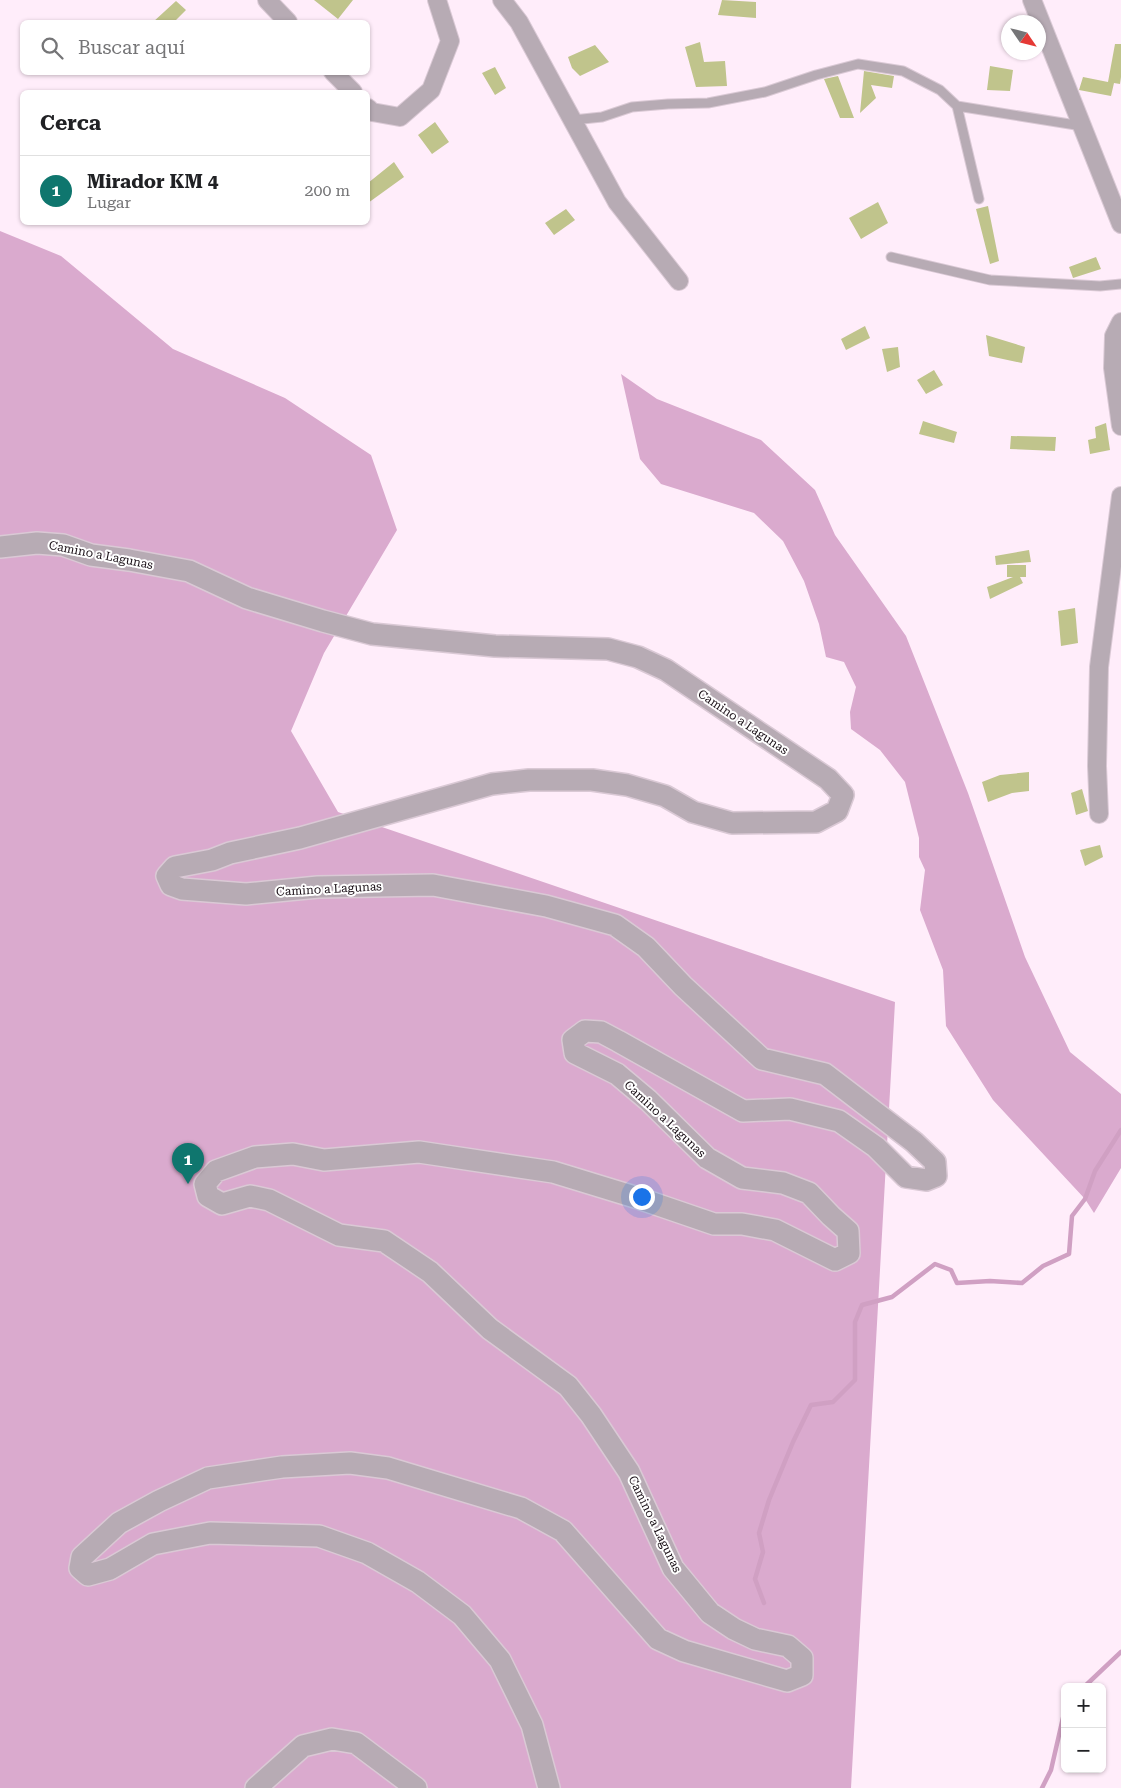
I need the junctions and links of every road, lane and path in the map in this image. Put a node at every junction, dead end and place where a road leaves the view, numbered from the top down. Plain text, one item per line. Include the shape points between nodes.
1 (268, 0) edge
2 (437, 0) edge
3 (502, 0) edge
4 (1032, 0) edge
5 (286, 20) edge
6 (336, 75) edge
7 (351, 90) edge
8 (957, 106) junction
9 (370, 110) edge
10 (573, 120) junction
11 (1082, 126) junction
12 (979, 199) dead end
13 (1121, 224) edge
14 (891, 257) dead end
15 (679, 281) dead end
16 (1121, 284) edge
17 (1121, 322) edge
18 (1121, 426) edge
19 (1121, 496) edge
20 (0, 548) edge
21 (1098, 814) dead end
22 (256, 1788) edge
23 (416, 1788) edge
24 (548, 1788) edge

1 - 5 street
2 - 9 street via 450,41 431,90 400,117
3 - 10 street via 519,22
4 - 11 street
6 - 7 street
8 - 10 lane via 940,90 903,71 858,64 756,94 708,103 632,107 602,117
8 - 11 lane
8 - 12 lane
10 - 15 street via 617,202
11 - 13 street
14 - 16 lane via 990,280 1100,286
17 - 18 street via 1114,336 1113,368
19 - 21 street via 1099,667
20 - 24 street, Camino a Lagunas via 37,543 63,545 91,555 189,571 248,598 372,634 495,646 608,649 638,657 666,670 828,779 842,795 837,811 816,822 732,822 693,812 665,796 627,785 592,780 529,780 492,784 300,838 175,867 167,876 171,886 182,889 246,894 318,887 433,885 546,906 615,925 646,947 762,1059 825,1074 914,1142 934,1162 936,1176 926,1180 906,1177 876,1147 839,1121 790,1110 744,1110 601,1032 585,1031 573,1040 575,1053 617,1074 707,1158 742,1178 783,1183 810,1193 848,1231 849,1253 835,1260 775,1230 742,1224 714,1224 553,1172 419,1152 324,1160 293,1154 255,1157 216,1172 205,1184 208,1196 222,1204 250,1196 269,1200 339,1235 384,1241 430,1272 490,1329 568,1386 629,1472 673,1568 710,1613 755,1639 788,1646 802,1658 802,1675 787,1680 684,1651 658,1639 563,1531 521,1508 388,1468 350,1463 282,1467 208,1478 119,1523 82,1557 80,1568 88,1575 110,1569 153,1544 210,1533 319,1536 367,1553 418,1582 462,1615 500,1660 532,1725
22 - 23 street via 303,1746 332,1739 356,1743

